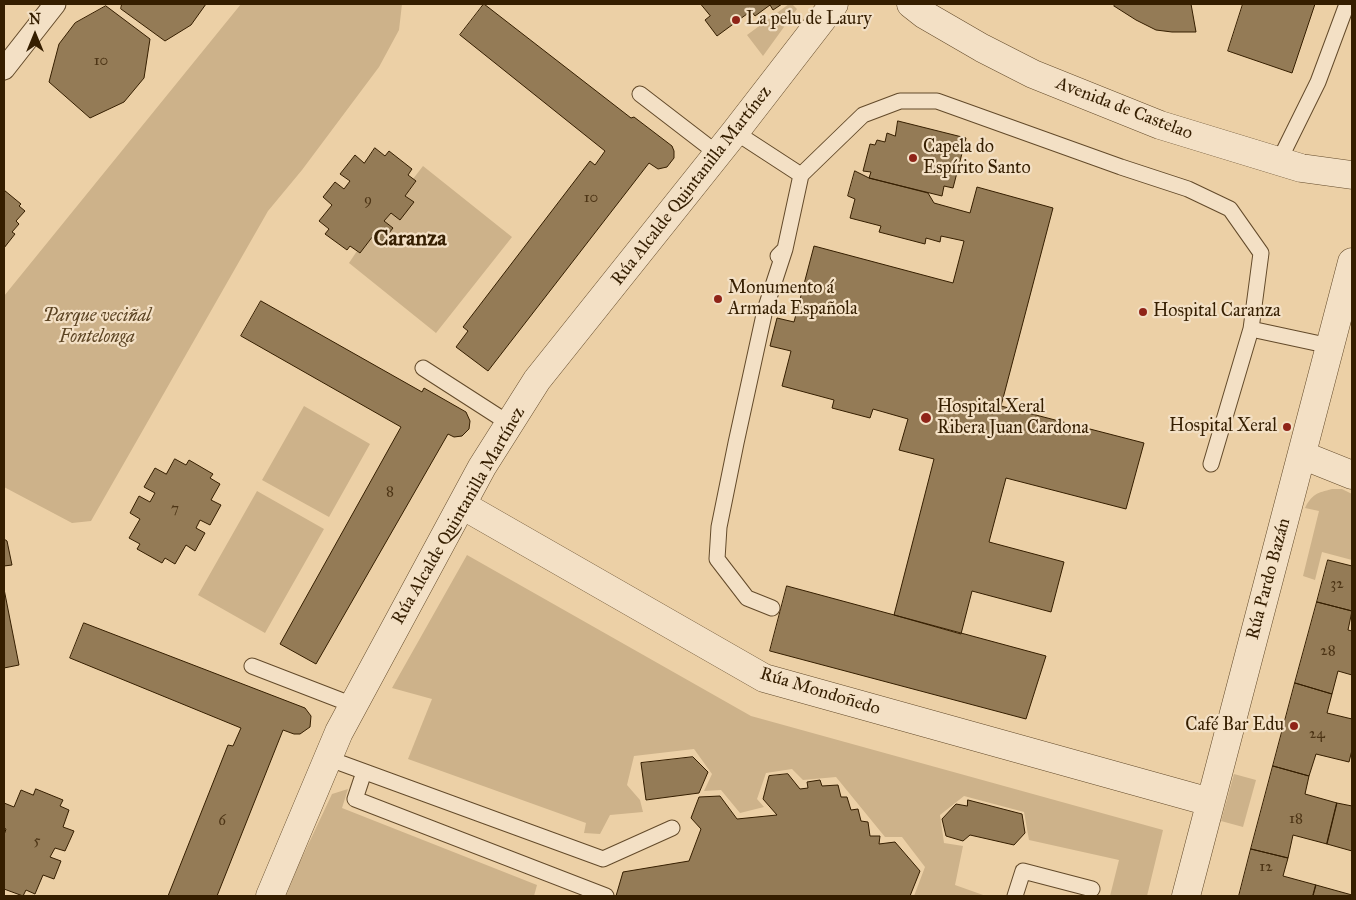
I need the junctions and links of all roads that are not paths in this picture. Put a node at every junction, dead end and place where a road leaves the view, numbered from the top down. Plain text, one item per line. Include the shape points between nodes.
1 (56, 4) edge
2 (834, 4) edge
3 (911, 4) edge
4 (1347, 4) edge
5 (4, 69) edge
6 (640, 94) dead end
7 (735, 132) junction
8 (718, 154) junction
9 (1279, 161) junction
10 (801, 175) junction
11 (1352, 175) edge
12 (785, 249) junction
13 (1352, 262) edge
14 (769, 265) dead end
15 (1251, 329) junction
16 (1330, 346) junction
17 (423, 368) dead end
18 (510, 424) junction
19 (1302, 455) junction
20 (1211, 464) dead end
21 (1352, 475) edge
22 (462, 506) junction
23 (772, 608) dead end
24 (252, 666) dead end
25 (353, 705) junction
26 (327, 758) junction
27 (364, 772) junction
28 (1210, 802) junction
29 (672, 828) dead end
30 (1092, 889) dead end
31 (270, 896) edge
32 (606, 896) edge
33 (1015, 896) edge
34 (1186, 896) edge

1 - 5 street
2 - 7 street, Rúa Alcalde Quintanilla Martínez
3 - 9 street, Avenida de Castelao via 982,48 1033,74 1160,125
4 - 9 lane via 1318,82
6 - 8 lane
7 - 8 street, Rúa Alcalde Quintanilla Martínez
7 - 10 lane
8 - 18 street, Rúa Alcalde Quintanilla Martínez via 538,380
9 - 11 street, Avenida de Castelao via 1301,168
10 - 12 lane
10 - 15 lane via 863,115 900,101 937,101 1188,189 1230,209 1261,253
12 - 14 lane
12 - 23 lane via 765,310 719,527 717,560 747,598
13 - 16 street, Rúa Pardo Bazán
15 - 16 lane
15 - 20 lane
16 - 19 street, Rúa Pardo Bazán
17 - 18 lane
18 - 22 street, Rúa Alcalde Quintanilla Martínez
19 - 21 street
19 - 28 street, Rúa Pardo Bazán
22 - 25 street, Rúa Alcalde Quintanilla Martínez
22 - 28 street, Rúa Mondoñedo via 764,678
24 - 25 lane
25 - 26 street, Rúa Alcalde Quintanilla Martínez
26 - 27 lane
26 - 31 street, Rúa Alcalde Quintanilla Martínez
27 - 29 lane via 603,859
27 - 32 lane via 355,799
28 - 34 street, Rúa Pardo Bazán
30 - 33 lane via 1022,871

